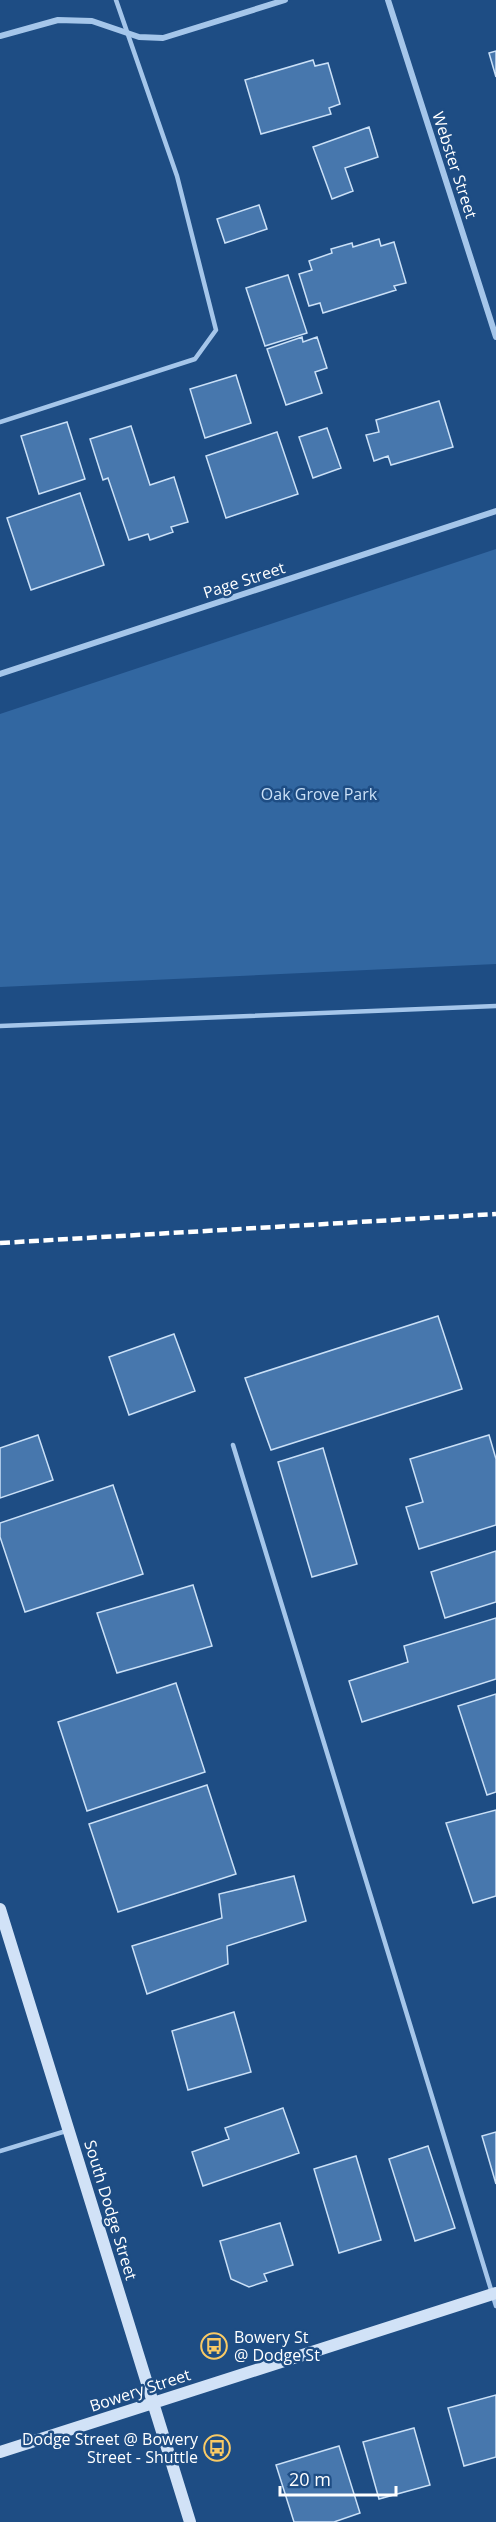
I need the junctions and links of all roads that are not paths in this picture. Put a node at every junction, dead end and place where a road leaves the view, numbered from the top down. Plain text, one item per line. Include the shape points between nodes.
1 (116, 0) edge
2 (285, 0) edge
3 (388, 0) edge
4 (126, 31) junction
5 (0, 36) edge
6 (496, 337) edge
7 (0, 422) edge
8 (496, 512) edge
9 (0, 674) edge
10 (496, 1006) edge
11 (0, 1026) edge
12 (233, 1445) dead end
13 (0, 1909) edge
14 (69, 2130) junction
15 (0, 2151) edge
16 (495, 2298) edge
17 (153, 2403) junction
18 (0, 2452) edge
19 (190, 2522) edge

1 - 4 lane
2 - 4 street via 163,38
3 - 6 street, Webster Street
4 - 5 street via 92,21 58,20
4 - 7 lane via 177,176 216,330 195,359
8 - 9 street, Page Street
10 - 11 lane
12 - 16 lane
13 - 14 main road, South Dodge Street
14 - 15 lane
14 - 17 main road, South Dodge Street
16 - 17 main road, Bowery Street
17 - 18 main road, Bowery Street
17 - 19 main road, South Dodge Street

